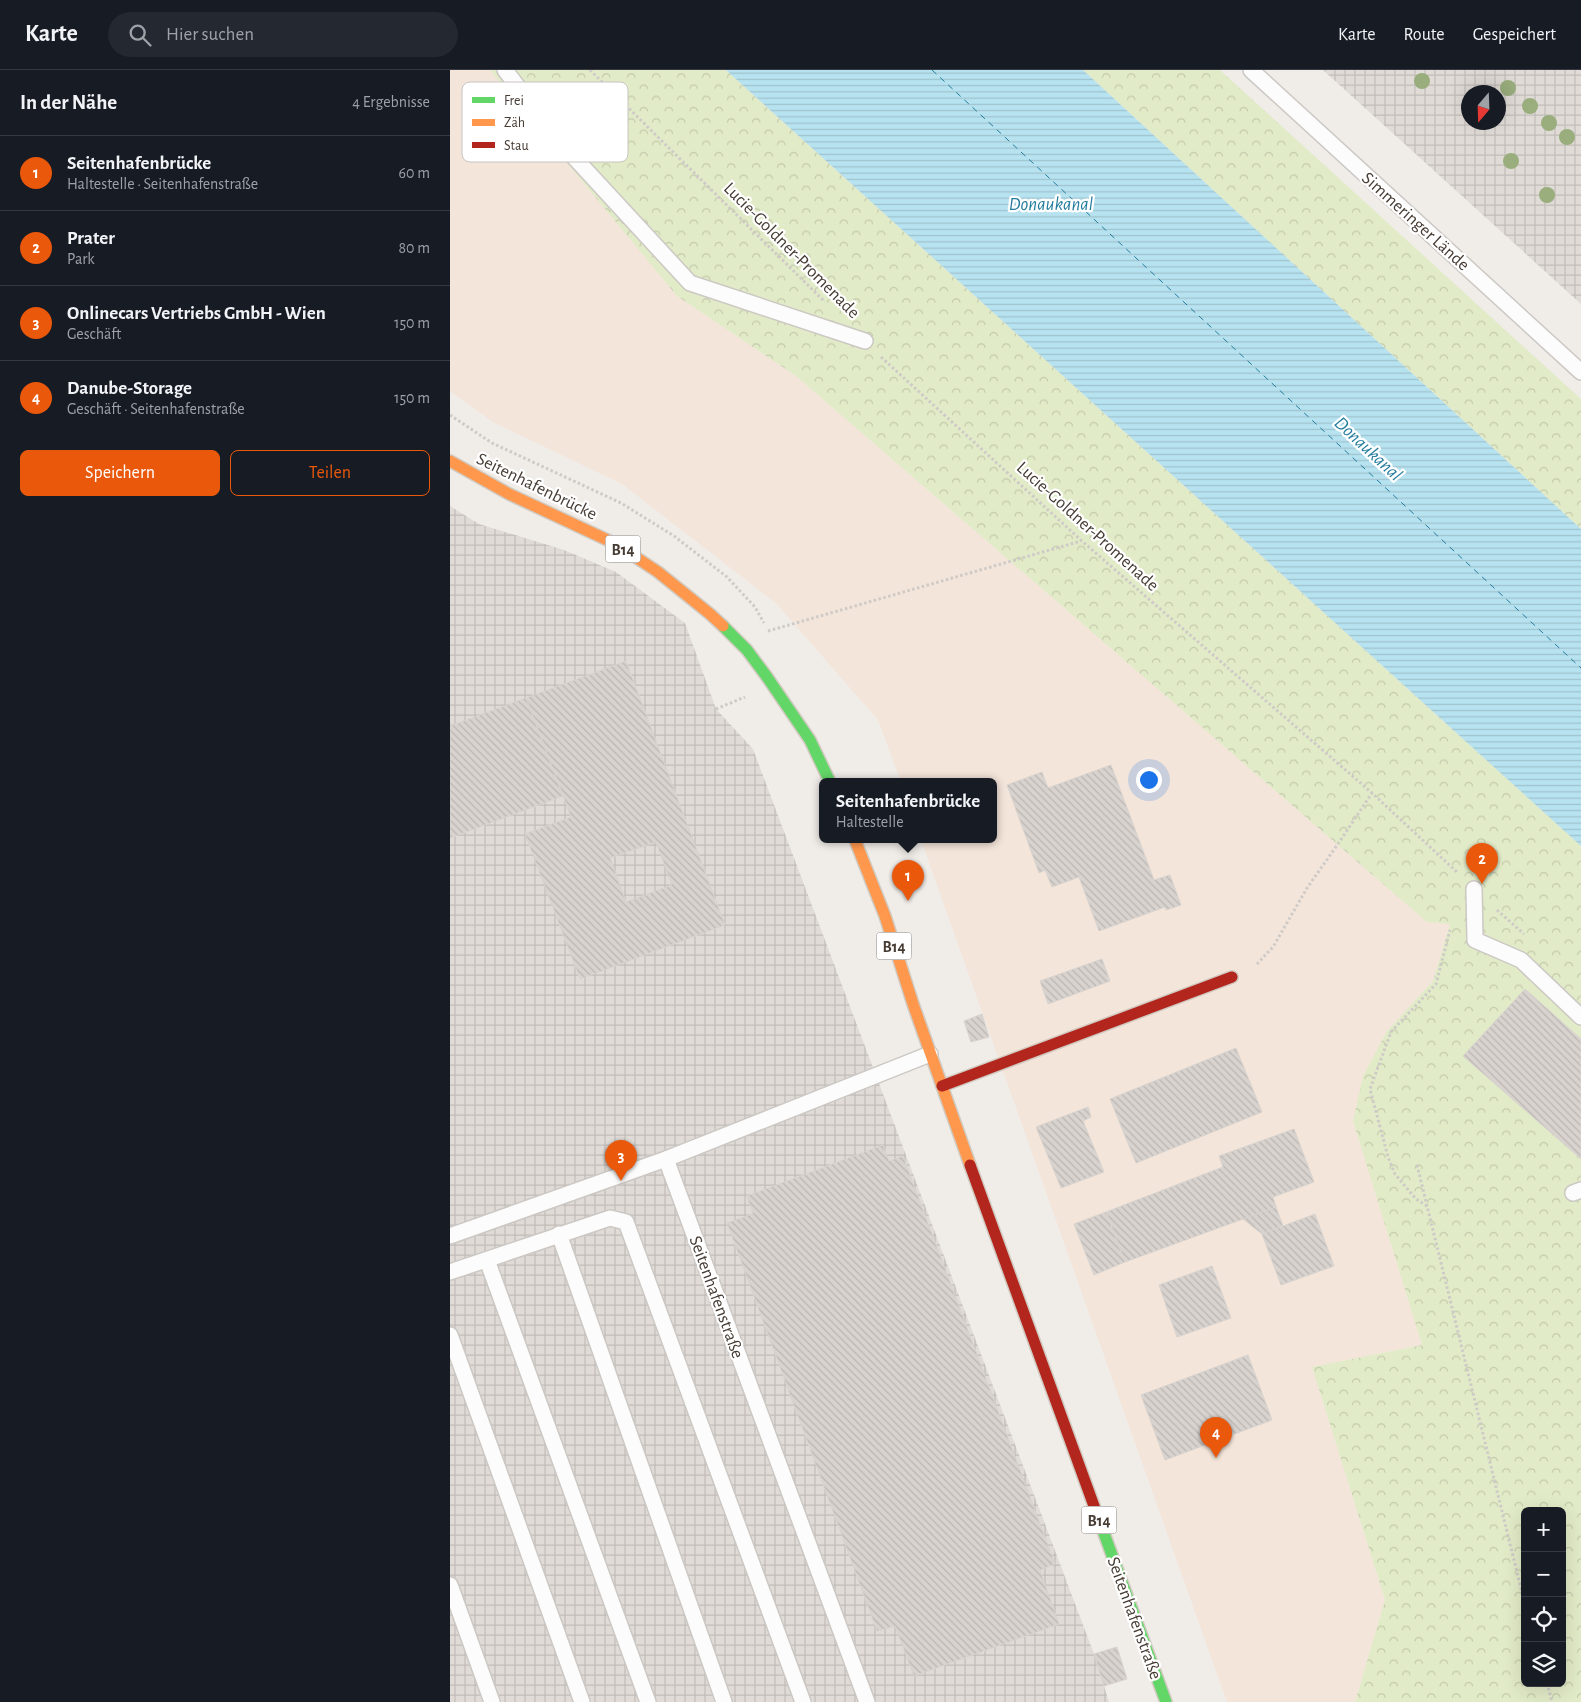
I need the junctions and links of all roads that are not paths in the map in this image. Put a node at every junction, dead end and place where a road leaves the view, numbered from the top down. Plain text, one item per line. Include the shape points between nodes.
1 (505, 70) edge
2 (1252, 70) edge
3 (514, 82) edge
4 (579, 162) edge
5 (865, 341) road end
6 (1581, 372) edge
7 (450, 461) edge
8 (828, 778) edge
9 (856, 843) edge
10 (1474, 888) road end
11 (1232, 977) road end
12 (1581, 1016) edge
13 (930, 1054) junction
14 (942, 1086) junction
15 (666, 1159) junction
16 (559, 1234) junction
17 (450, 1236) edge
18 (486, 1260) junction
19 (450, 1272) edge
20 (450, 1335) edge
21 (450, 1585) edge
22 (492, 1702) edge
23 (582, 1702) edge
24 (648, 1702) edge
25 (724, 1702) edge
26 (803, 1702) edge
27 (867, 1702) edge
28 (1166, 1702) edge

1 - 3 lane
2 - 6 lane, Simmeringer Lände
4 - 5 lane via 690,283
7 - 8 main road, Seitenhafenbrücke / B14 via 509,494 616,544 658,572 710,614 747,650 768,677 810,740
9 - 13 main road, Seitenhafenstraße / B14 via 885,916
10 - 12 lane via 1475,940 1521,960
11 - 14 main road
13 - 14 main road, Seitenhafenstraße / B14
13 - 15 lane
14 - 28 main road, Seitenhafenstraße / B14
15 - 17 lane
15 - 27 lane, Seitenhafenstraße
16 - 18 lane
16 - 25 lane
16 - 26 lane via 610,1218 626,1222
18 - 19 lane
18 - 24 lane
20 - 23 lane
21 - 22 lane

